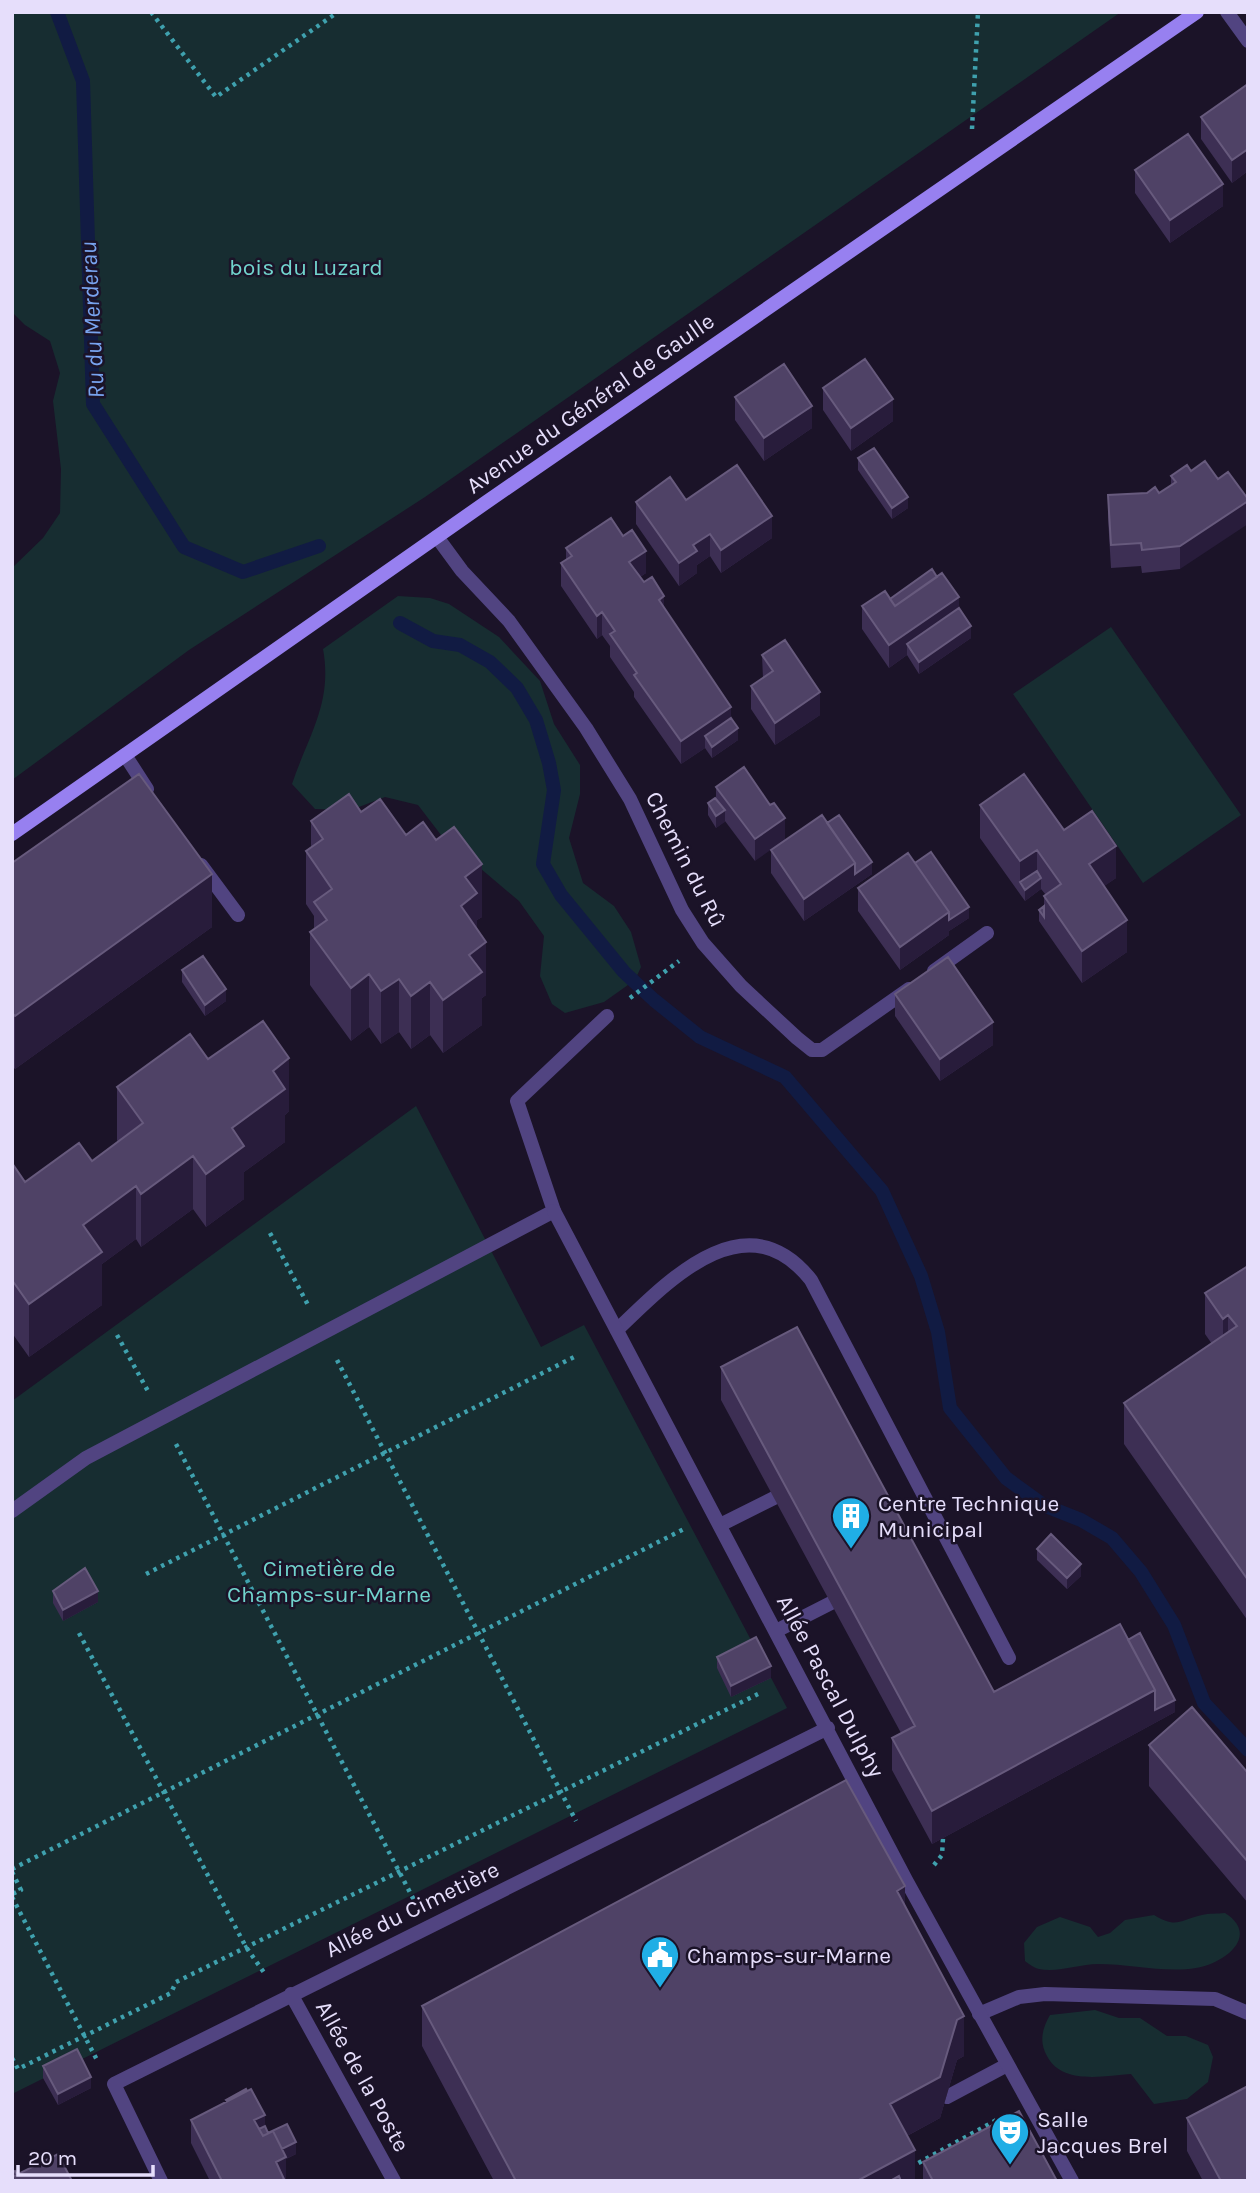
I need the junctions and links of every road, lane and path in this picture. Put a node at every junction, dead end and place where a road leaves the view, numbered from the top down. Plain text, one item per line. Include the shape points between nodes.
1 (151, 12) edge
2 (338, 12) edge
3 (978, 12) edge
4 (1197, 12) edge
5 (1227, 12) edge
6 (1248, 41) edge
7 (972, 129) dead end
8 (437, 537) junction
9 (125, 755) junction
10 (154, 799) edge
11 (12, 834) edge
12 (193, 854) edge
13 (238, 915) dead end
14 (987, 933) dead end
15 (607, 1016) dead end
16 (554, 1211) junction
17 (270, 1233) dead end
18 (617, 1330) junction
19 (323, 1332) junction
20 (117, 1335) dead end
21 (578, 1355) dead end
22 (162, 1417) junction
23 (384, 1454) junction
24 (774, 1498) edge
25 (12, 1511) edge
26 (717, 1519) junction
27 (223, 1535) junction
28 (146, 1574) dead end
29 (831, 1603) edge
30 (776, 1631) junction
31 (79, 1633) dead end
32 (479, 1634) junction
33 (1009, 1658) dead end
34 (758, 1694) dead end
35 (317, 1715) junction
36 (828, 1728) junction
37 (165, 1792) junction
38 (561, 1792) junction
39 (943, 1838) edge
40 (589, 1847) junction
41 (934, 1865) dead end
42 (12, 1871) edge
43 (400, 1872) junction
44 (12, 1896) edge
45 (428, 1928) junction
46 (246, 1947) junction
47 (291, 1994) junction
48 (1248, 2013) edge
49 (979, 2014) junction
50 (82, 2036) junction
51 (12, 2058) edge
52 (1007, 2065) junction
53 (114, 2084) junction
54 (947, 2097) edge
55 (992, 2122) edge
56 (904, 2170) edge
57 (161, 2181) edge
58 (394, 2181) edge
59 (1072, 2181) edge

1 - 2 path via 216,97
3 - 7 path
4 - 8 main road, Avenue du Général de Gaulle
5 - 6 street
8 - 9 main road, Avenue du Général de Gaulle
8 - 14 street, Chemin du Rû via 509,621 586,728 630,799 682,910 703,943 741,986 812,1050 822,1050
9 - 10 street
9 - 11 main road, Avenue du Général de Gaulle
12 - 13 street
15 - 16 street, Allée Pascal Dulphy via 517,1101
16 - 18 street, Allée Pascal Dulphy
16 - 19 street
17 - 19 path
18 - 26 street, Allée Pascal Dulphy
18 - 33 street via 674,1275 708,1255 743,1246 760,1247 799,1265 811,1280
19 - 22 street
19 - 23 path
20 - 22 path
21 - 23 path
22 - 25 street via 86,1458
22 - 27 path
23 - 27 path
23 - 32 path
24 - 26 street
26 - 30 street, Allée Pascal Dulphy
26 - 32 path
27 - 28 path
27 - 35 path
29 - 30 street
30 - 36 street, Allée Pascal Dulphy
31 - 37 path
32 - 35 path
32 - 38 path
34 - 38 path
35 - 37 path
35 - 43 path
36 - 40 street, Allée du Cimetière
36 - 49 street, Allée Pascal Dulphy
37 - 42 path
37 - 46 path
38 - 40 path
38 - 43 path
39 - 41 path via 942,1855
40 - 45 street, Allée du Cimetière
42 - 44 path via 21,1890
43 - 45 path
43 - 46 path
44 - 50 path
45 - 47 street, Allée du Cimetière
46 - 47 path via 260,1970
46 - 50 path via 176,1982 171,1993
47 - 53 street, Allée du Cimetière
47 - 58 street, Allée de la Poste
48 - 49 street via 1215,1999 1045,1994 1019,1997
49 - 52 street, Allée Pascal Dulphy
50 - 51 path via 18,2069
50 - 53 path
52 - 54 street
52 - 59 street, Allée Pascal Dulphy
53 - 57 street
55 - 56 path

